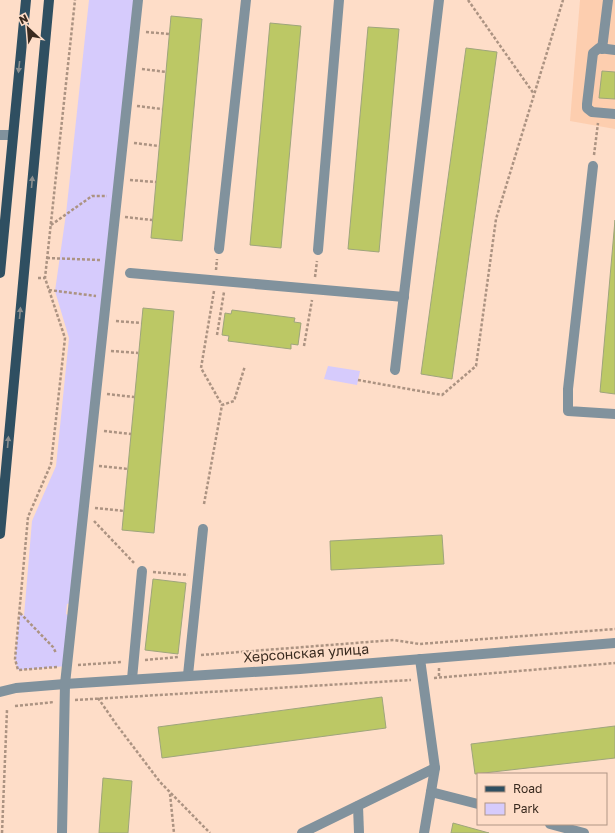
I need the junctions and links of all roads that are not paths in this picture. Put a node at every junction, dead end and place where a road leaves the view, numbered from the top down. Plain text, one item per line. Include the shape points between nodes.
1 (26, 0) edge
2 (49, 0) edge
3 (138, 0) edge
4 (246, 0) edge
5 (338, 0) edge
6 (439, 0) edge
7 (608, 0) edge
8 (602, 49) junction
9 (615, 50) edge
10 (615, 114) edge
11 (0, 135) edge
12 (12, 135) junction
13 (593, 166) road end
14 (218, 249) road end
15 (318, 250) road end
16 (0, 273) edge
17 (130, 273) dead end
18 (404, 297) junction
19 (395, 370) dead end
20 (615, 414) edge
21 (203, 529) dead end
22 (0, 534) edge
23 (142, 571) road end
24 (615, 643) edge
25 (420, 659) junction
26 (188, 675) junction
27 (132, 679) junction
28 (65, 684) junction
29 (0, 692) edge
30 (435, 768) junction
31 (431, 792) junction
32 (477, 804) edge
33 (358, 806) junction
34 (554, 825) edge
35 (62, 833) edge
36 (302, 833) edge
37 (359, 833) edge
38 (424, 833) edge
39 (584, 833) edge

1 -> 12 main road
22 -> 2 main road
3 - 28 street
4 - 14 street
5 - 15 street
6 - 18 street
7 - 8 street
8 - 9 street
8 - 10 street via 594,51 591,56 587,108 592,112
11 - 12 street
12 - 16 main road
13 - 20 street via 568,389 568,411
17 - 18 street
18 - 19 street
21 - 26 street
23 - 27 street
24 - 25 street, Херсонская улица
25 - 26 street, Херсонская улица
25 - 30 street
26 - 27 street, Херсонская улица
27 - 28 street, Херсонская улица
28 - 29 street, Херсонская улица via 16,688
28 - 35 street
30 - 31 street
30 - 33 street
31 - 32 street
31 - 38 street
33 - 36 street
33 - 37 street
34 - 39 street

